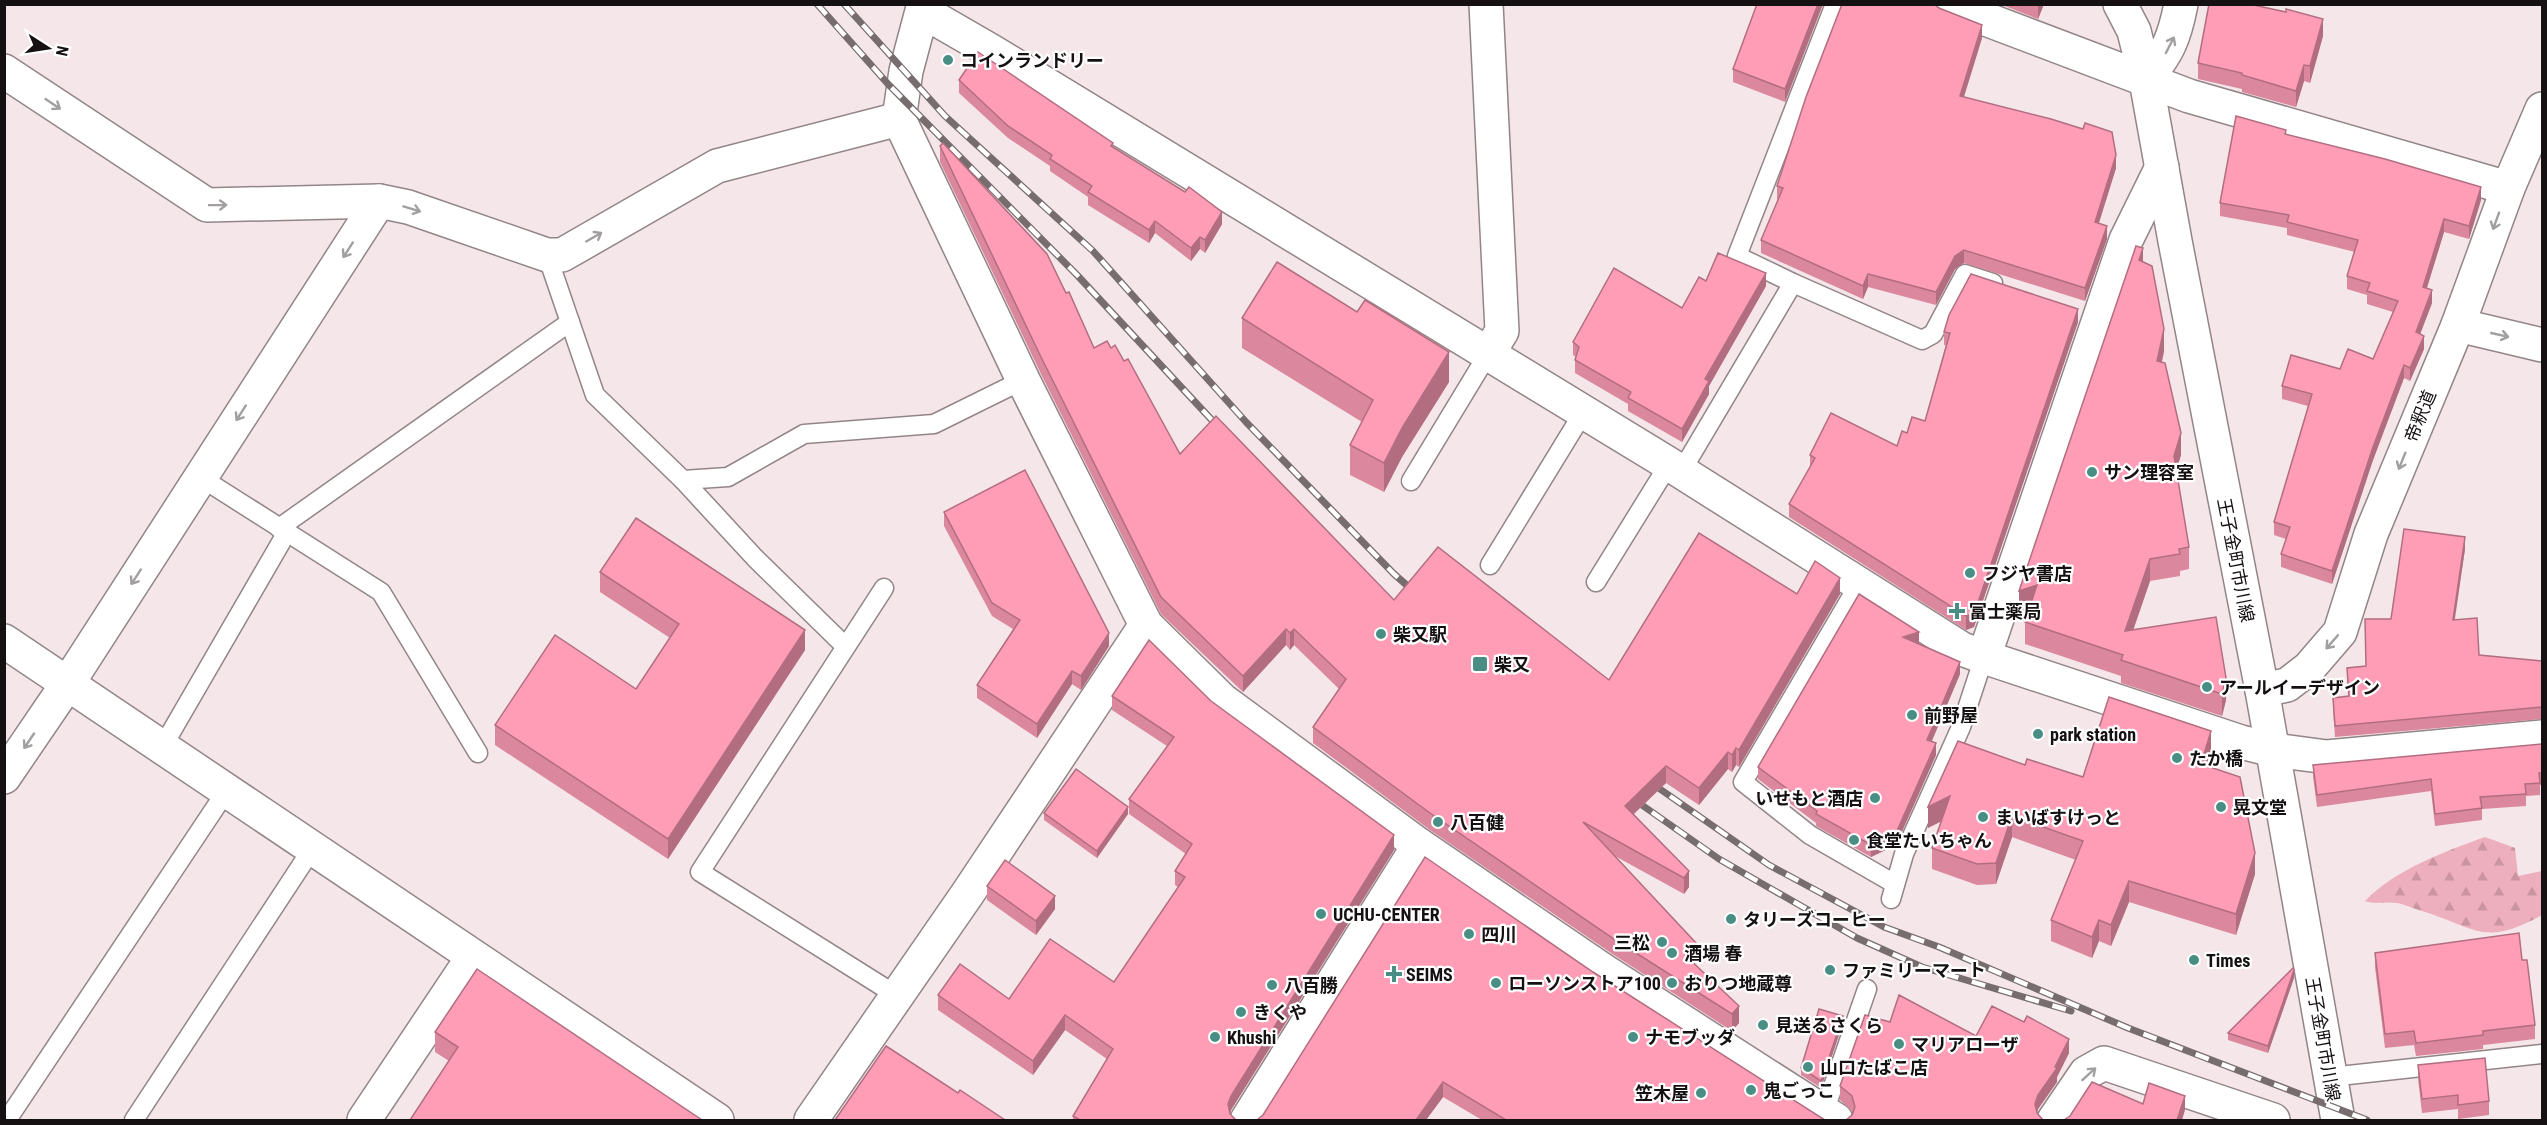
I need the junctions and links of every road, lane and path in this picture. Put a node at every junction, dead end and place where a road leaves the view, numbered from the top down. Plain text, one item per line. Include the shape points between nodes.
1 (1486, 4) edge
2 (1835, 4) edge
3 (1946, 4) edge
4 (2120, 4) edge
5 (2181, 4) edge
6 (915, 8) edge
7 (4, 71) edge
8 (2146, 80) junction
9 (2542, 109) edge
10 (899, 119) junction
11 (2162, 167) junction
12 (2508, 188) junction
13 (380, 201) junction
14 (547, 255) junction
15 (1793, 283) junction
16 (2010, 288) edge
17 (570, 322) junction
18 (2458, 325) junction
19 (2542, 345) edge
20 (1488, 354) junction
21 (1023, 380) junction
22 (1583, 413) junction
23 (1675, 468) junction
24 (200, 477) junction
25 (683, 480) junction
26 (1411, 481) dead end
27 (283, 530) junction
28 (1490, 566) dead end
29 (1596, 582) dead end
30 (1859, 584) junction
31 (884, 588) dead end
32 (1146, 625) junction
33 (4, 641) edge
34 (845, 646) junction
35 (1984, 657) junction
36 (68, 684) junction
37 (2262, 690) junction
38 (2542, 737) edge
39 (163, 746) junction
40 (2273, 750) junction
41 (478, 753) dead end
42 (4, 777) edge
43 (227, 790) junction
44 (1419, 845) junction
45 (312, 849) junction
46 (473, 957) junction
47 (1867, 989) dead end
48 (896, 995) junction
49 (2542, 1054) edge
50 (2330, 1077) junction
51 (1823, 1117) edge
52 (7, 1120) edge
53 (134, 1120) edge
54 (363, 1120) edge
55 (717, 1120) edge
56 (811, 1120) edge
57 (1247, 1120) edge
58 (2054, 1120) edge
59 (2273, 1120) edge
60 (2338, 1120) edge

1 - 20 street via 1502,331
2 - 15 lane via 1737,256
3 - 8 street
4 - 8 street, 王子金町市川線 via 2134,31
8 -> 5 street via 2175,37
6 - 10 street
6 - 20 street
7 -> 13 street via 207,205
8 - 11 street, 王子金町市川線
8 - 12 street via 2189,96
9 - 12 street, 帝釈道
14 -> 10 street via 562,255 717,166
10 - 21 street
11 - 35 street via 2094,315
11 - 37 street, 王子金町市川線
12 -> 18 street, 帝釈道
13 -> 14 street
13 -> 24 street
14 - 17 lane
15 - 16 lane via 1922,340 1933,334 1965,274
15 - 23 lane
17 - 25 lane via 595,395
17 - 27 lane
18 -> 19 street
18 -> 37 street, 帝釈道 via 2372,534 2340,632 2295,680
20 - 22 street
20 - 26 lane
21 - 25 lane via 934,424 804,434 728,477
21 - 32 street
22 - 23 street
22 - 28 lane
23 - 29 lane
23 - 30 street
24 - 27 lane
24 -> 36 street
25 - 34 lane
27 - 39 lane
27 - 41 lane via 381,592
30 - 35 street via 1962,649
30 - 35 lane via 1743,782 1810,835 1893,892 1904,854 1961,727
31 - 34 lane
32 - 44 street via 1222,699
32 - 48 street
33 - 36 street
34 - 48 lane via 700,872
35 - 40 street
36 - 39 street
36 -> 42 street
37 - 40 street, 王子金町市川線
38 - 40 street via 2327,757
39 - 43 street
40 - 50 street, 王子金町市川線
43 - 45 street
43 - 52 lane
44 - 51 street
44 - 57 street
45 - 46 street
45 - 53 lane
46 - 54 street
46 - 55 street
47 - 51 lane
48 - 56 street
49 - 50 lane
50 - 60 street, 王子金町市川線
58 -> 59 street via 2086,1073 2104,1063

